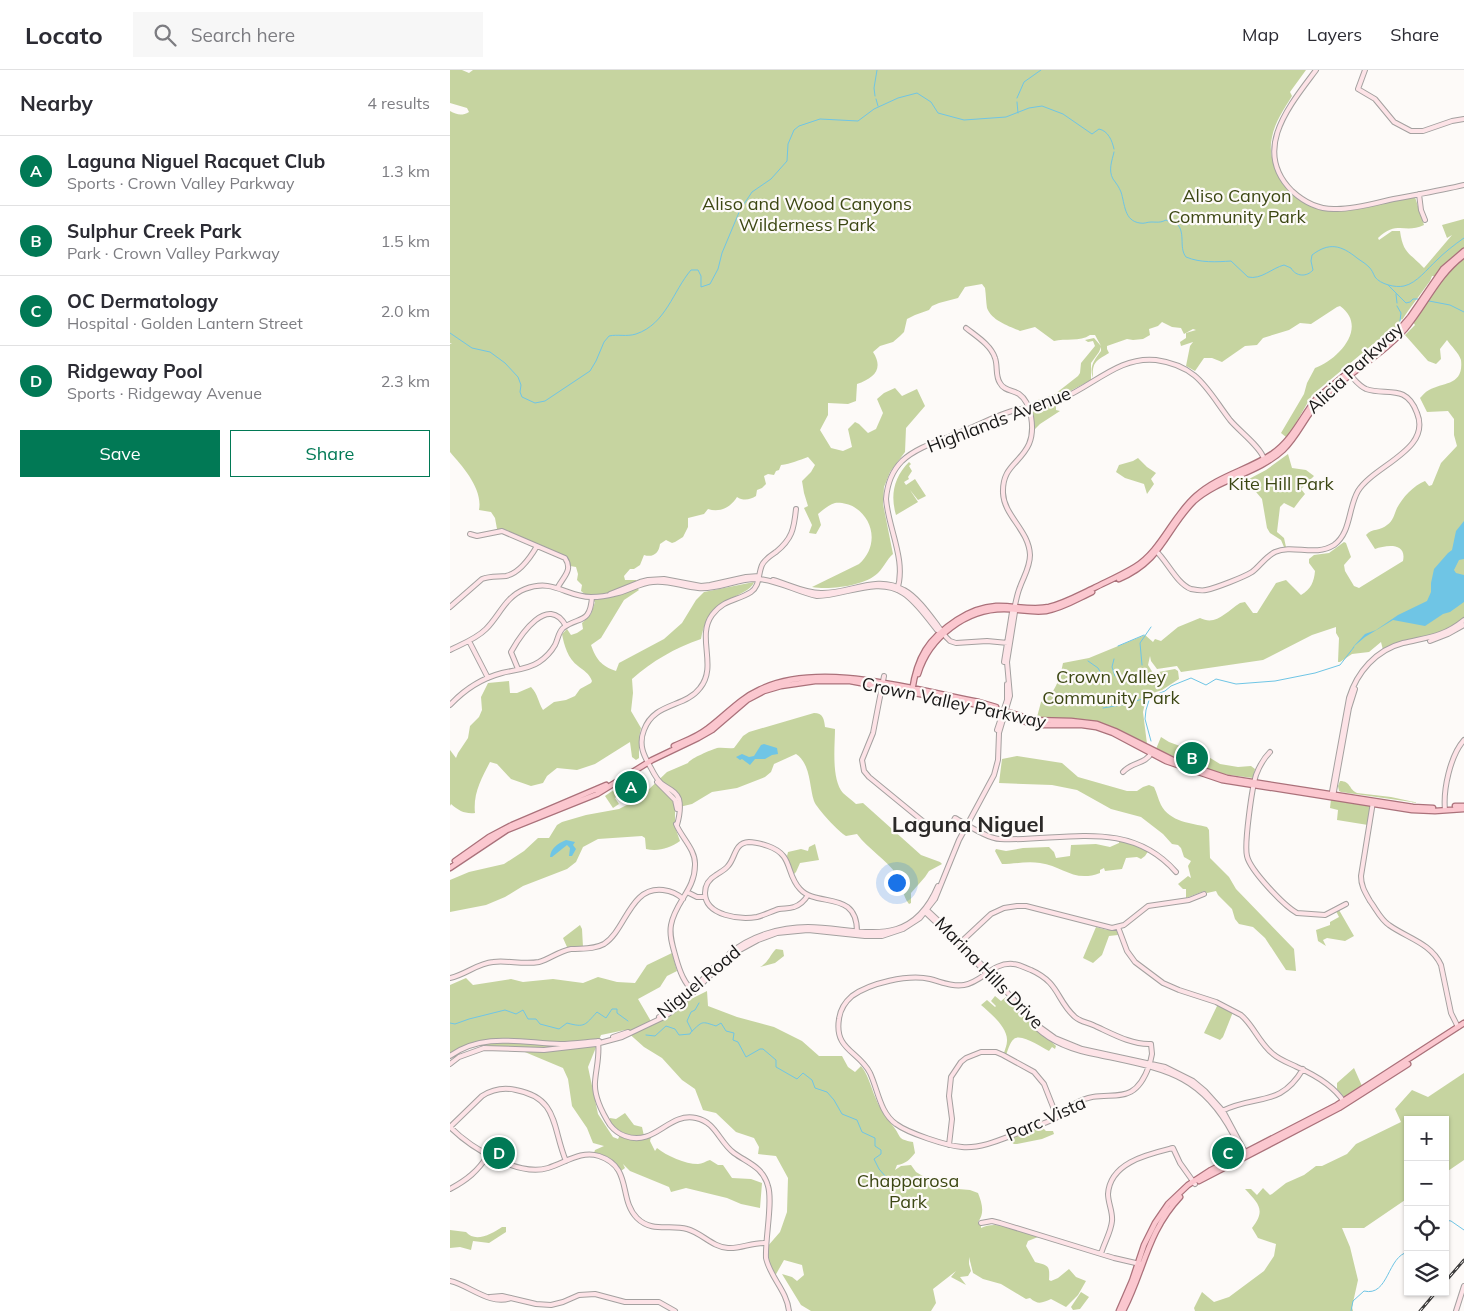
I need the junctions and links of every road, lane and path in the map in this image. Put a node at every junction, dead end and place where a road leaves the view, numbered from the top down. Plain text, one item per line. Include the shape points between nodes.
1 (1316, 70) edge
2 (1365, 70) edge
3 (1464, 119) edge
4 (1464, 185) edge
5 (1418, 194) junction
6 (1425, 220) dead end
7 (1464, 251) edge
8 (1464, 255) edge
9 (966, 328) dead end
10 (1349, 374) junction
11 (1028, 408) junction
12 (1265, 461) junction
13 (796, 509) dead end
14 (470, 534) dead end
15 (537, 546) junction
16 (1156, 551) junction
17 (758, 578) junction
18 (1122, 578) junction
19 (1109, 581) junction
20 (864, 585) junction
21 (558, 587) junction
22 (898, 588) junction
23 (1098, 589) junction
24 (799, 590) junction
25 (842, 590) junction
26 (851, 591) junction
27 (592, 597) junction
28 (450, 607) edge
29 (1014, 608) junction
30 (970, 614) junction
31 (1464, 620) edge
32 (1464, 625) edge
33 (566, 626) junction
34 (942, 633) junction
35 (469, 641) junction
36 (1008, 644) junction
37 (450, 650) edge
38 (1367, 666) junction
39 (518, 669) junction
40 (885, 674) dead end
41 (1007, 676) junction
42 (827, 677) junction
43 (488, 678) junction
44 (838, 680) junction
45 (815, 681) junction
46 (883, 685) junction
47 (913, 691) junction
48 (450, 705) edge
49 (1004, 712) junction
50 (1464, 740) edge
51 (1152, 752) junction
52 (1270, 752) dead end
53 (646, 762) junction
54 (1123, 772) dead end
55 (1254, 784) junction
56 (1332, 795) junction
57 (1373, 802) junction
58 (1464, 807) edge
59 (1445, 809) junction
60 (966, 824) junction
61 (956, 848) junction
62 (950, 856) junction
63 (451, 865) edge
64 (949, 866) junction
65 (1176, 872) dead end
66 (688, 891) junction
67 (1204, 894) dead end
68 (808, 895) junction
69 (705, 896) junction
70 (684, 898) junction
71 (1346, 904) dead end
72 (925, 910) junction
73 (1118, 927) junction
74 (857, 933) junction
75 (961, 942) junction
76 (987, 972) junction
77 (450, 978) edge
78 (693, 991) junction
79 (1464, 1025) edge
80 (1458, 1027) junction
81 (1450, 1037) junction
82 (598, 1042) junction
83 (1421, 1054) junction
84 (450, 1056) edge
85 (450, 1064) edge
86 (1150, 1064) junction
87 (1303, 1069) junction
88 (1345, 1103) junction
89 (1222, 1112) junction
90 (1057, 1117) junction
91 (450, 1127) edge
92 (1286, 1132) junction
93 (1274, 1138) junction
94 (1282, 1138) junction
95 (949, 1145) junction
96 (1245, 1154) junction
97 (488, 1155) junction
98 (566, 1161) junction
99 (1194, 1182) junction
100 (450, 1189) edge
101 (981, 1223) dead end
102 (766, 1242) junction
103 (1101, 1254) junction
104 (1139, 1264) junction
105 (450, 1281) edge
106 (1464, 1286) edge
107 (675, 1311) edge
108 (789, 1311) edge
109 (1119, 1311) edge
110 (1123, 1311) edge
111 (1456, 1311) edge

1 - 5 street via 1284,114 1277,130 1275,158 1287,185 1306,202 1332,209
2 - 3 street via 1358,89 1375,99 1391,120 1405,129 1423,131
4 - 5 street
5 - 6 street
7 - 10 main road, Alicia Parkway via 1443,269 1397,332
8 - 10 main road, Alicia Parkway via 1445,271 1399,335
9 - 11 street via 993,354 1000,384 1021,396
10 - 12 main road, Alicia Parkway via 1317,398 1286,441
10 - 16 street via 1368,389 1394,392 1407,398 1417,411 1420,427 1416,440 1407,450 1362,485 1354,499 1344,533 1337,542 1318,551 1277,551 1250,573 1204,590 1191,589 1182,583
11 - 12 street, Highlands Avenue via 1063,398 1123,365 1142,360 1158,361 1180,367 1202,382 1232,422 1260,450
11 - 22 street, Highlands Avenue via 1010,412 920,449 897,467 886,499 899,566
11 - 29 street, Niguel Road via 1031,439 1007,472 1003,486 1005,502 1025,534 1029,549 1028,569
12 - 16 main road, Alicia Parkway via 1211,485 1183,508
13 - 17 street via 788,541 764,561
14 - 15 street via 504,532
15 - 21 street via 567,561 569,570
15 - 28 street via 516,571 482,579
16 - 18 main road, Alicia Parkway via 1137,570
16 - 19 main road, Alicia Parkway
17 - 24 street
17 - 27 street via 710,588 653,582 612,595
17 - 53 street via 752,592 723,605 711,617 706,636 708,666 705,681 695,694 660,710 644,727 641,739
18 - 19 main road
18 - 23 main road, Alicia Parkway
19 - 23 main road
19 - 29 main road, Alicia Parkway via 1049,607
20 - 22 street via 884,583
20 - 25 street
20 - 26 street
21 - 27 street
21 - 35 street via 535,586 517,593 504,604 486,629
22 - 26 street via 881,586
22 - 34 street
23 - 29 main road, Alicia Parkway via 1056,609 1030,612
24 - 25 street via 820,593
24 - 26 street via 817,596
25 - 26 street
27 - 33 street via 587,615
29 - 30 main road, Alicia Parkway via 992,606
29 - 36 street, Niguel Road
30 - 34 main road, Alicia Parkway
30 - 34 main road, Alicia Parkway
31 - 38 street via 1433,637 1391,647
32 - 38 street via 1438,639 1393,649
33 - 39 street via 546,656 534,665
33 - 39 street via 554,614 544,614 536,619 511,652
34 - 36 street via 956,643 983,641
34 - 47 main road, Alicia Parkway via 922,660
35 - 37 street
35 - 43 street
36 - 41 street, Niguel Road
36 - 41 street, Niguel Road via 1004,658
38 - 56 street via 1352,698
39 - 43 street
40 - 46 street
41 - 49 street, Niguel Road via 1010,693
42 - 44 main road
42 - 45 main road
42 - 46 main road, Crown Valley Parkway
42 - 53 main road, Crown Valley Parkway via 762,688 700,734
43 - 48 street
44 - 45 main road, Crown Valley Parkway
44 - 46 main road, Crown Valley Parkway
45 - 53 main road, Crown Valley Parkway via 781,686 758,694 702,736
46 - 47 main road, Crown Valley Parkway
46 - 60 street via 874,733 862,760 864,771 933,828 947,828 955,818
47 - 49 main road, Crown Valley Parkway via 984,703
49 - 51 main road, Crown Valley Parkway via 1031,723 1096,727
49 - 60 street, Niguel Road via 990,782
50 - 59 street via 1447,780
51 - 54 street via 1145,760 1131,764
51 - 55 main road, Crown Valley Parkway
52 - 55 street via 1259,768
53 - 63 main road, Crown Valley Parkway via 595,791 503,829
53 - 66 street via 659,781 672,790 680,804 677,826 695,860 694,877
55 - 56 main road, Crown Valley Parkway
55 - 71 street via 1246,849 1254,870 1297,913 1326,915
56 - 57 main road, Crown Valley Parkway
57 - 59 main road, Crown Valley Parkway
57 - 80 street via 1362,886 1388,924 1414,938 1438,959 1451,1013
58 - 59 main road, Crown Valley Parkway
60 - 61 street, Niguel Road
60 - 62 street, Niguel Road
60 - 65 street via 998,840 1111,836 1126,839 1158,855
61 - 62 street
61 - 64 street, Niguel Road
62 - 64 street
62 - 72 street, Niguel Road
64 - 72 street, Niguel Road via 935,898
66 - 69 street
66 - 70 street
67 - 73 street via 1189,900 1148,906
68 - 69 street via 795,907 752,917 716,912
68 - 69 street via 794,882 783,854 770,846 748,842 737,847 728,866 710,880
68 - 74 street via 834,901 852,912 856,918
70 - 77 street via 664,890 644,894 614,936 596,948 566,950 546,960 529,963 494,962
70 - 78 street via 671,922 670,934 683,978
72 - 74 street, Niguel Road via 896,929 882,933
72 - 75 street, Marina Hills Drive
72 - 76 street, Marina Hills Drive
73 - 75 street via 1106,928 1017,906 991,914
73 - 87 street via 1135,962 1168,985 1241,1015 1265,1048
74 - 78 street, Niguel Road via 808,927 776,931 734,950
75 - 76 street, Marina Hills Drive
76 - 86 street, Marina Hills Drive via 1038,1025 1055,1038 1082,1049
76 - 86 street, Parc Vista via 997,966 1013,964 1037,973 1052,983 1069,1011 1080,1021 1140,1044 1151,1044
76 - 95 street, Parc Vista via 978,980 963,985 910,978 868,988 846,1003 837,1028 847,1050 868,1069 891,1120
78 - 82 street, Niguel Road via 673,1009 644,1026
79 - 80 main road
79 - 81 main road
80 - 81 main road
80 - 83 main road
81 - 83 main road
82 - 84 street, Niguel Road via 562,1044 490,1040 470,1045
82 - 85 street, Niguel Road via 544,1050 484,1048 459,1057
82 - 102 street via 600,1054 595,1088 611,1126 622,1134 637,1138 653,1135 680,1118 696,1118 711,1126 733,1152 755,1166 766,1179 769,1190
83 - 88 main road
86 - 89 street, Marina Hills Drive via 1178,1072 1193,1082
86 - 90 street, Parc Vista via 1146,1078 1131,1092 1081,1100
87 - 88 street via 1332,1087
87 - 89 street via 1281,1094
88 - 92 main road
88 - 94 main road
89 - 96 street, Marina Hills Drive
90 - 95 street, Parc Vista via 981,1146
90 - 95 street via 1044,1084 1034,1072 996,1052 982,1052 961,1062 951,1077
91 - 97 street via 462,1139
91 - 98 street via 488,1092 504,1088 528,1092 551,1111
92 - 93 main road
92 - 94 main road
93 - 94 main road
93 - 96 main road
94 - 96 main road
96 - 99 main road
97 - 98 street via 535,1170
97 - 100 street via 469,1178
98 - 102 street via 589,1154 611,1162 622,1177 631,1210 650,1226 689,1229 716,1245 728,1248
99 - 103 street via 1173,1148 1136,1159 1121,1169 1114,1177 1108,1194 1112,1222
99 - 104 main road via 1161,1220
101 - 103 street via 1000,1222
102 - 108 street via 768,1267
103 - 104 street
104 - 109 main road
104 - 110 main road via 1132,1294
105 - 107 street via 492,1298 511,1298 536,1304 551,1305 579,1295 595,1294 625,1302 659,1302
106 - 111 street

